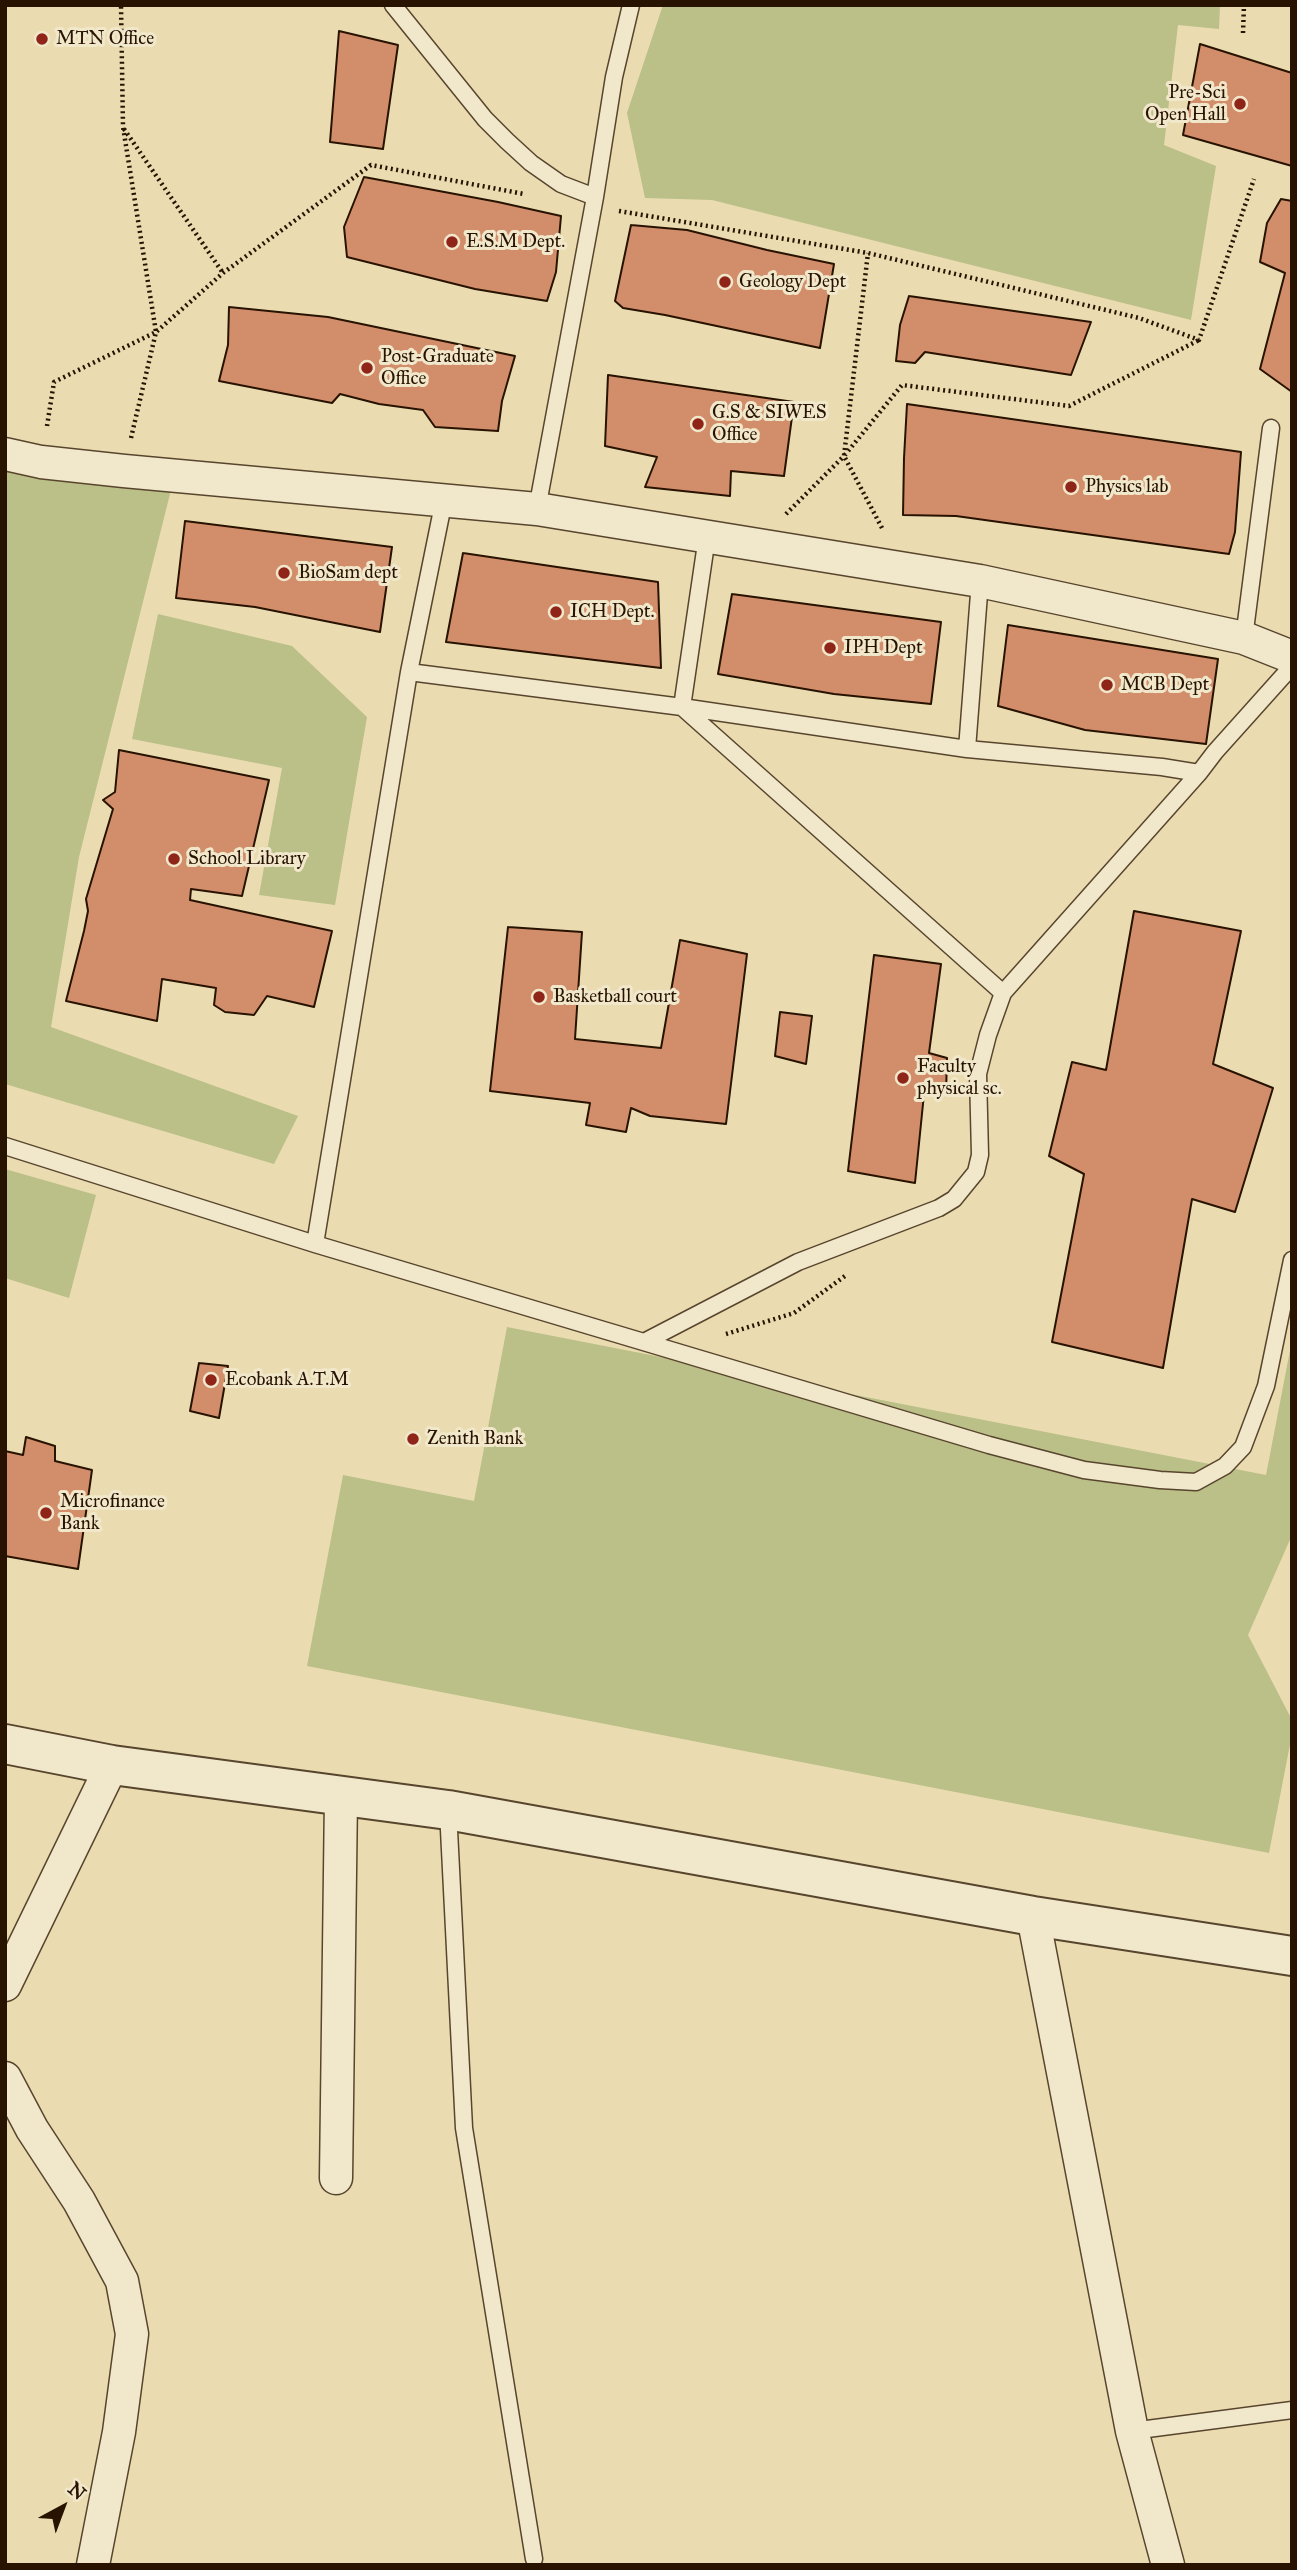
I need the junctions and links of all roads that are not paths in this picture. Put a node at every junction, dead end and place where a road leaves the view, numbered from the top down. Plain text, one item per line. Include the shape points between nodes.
1 (393, 5) edge
2 (632, 5) edge
3 (594, 202) junction
4 (1271, 428) dead end
5 (5, 454) edge
6 (444, 500) junction
7 (537, 509) junction
8 (707, 537) junction
9 (981, 582) junction
10 (1244, 638) junction
11 (1292, 657) edge
12 (1292, 666) edge
13 (409, 672) junction
14 (682, 707) junction
15 (967, 749) junction
16 (1199, 773) junction
17 (1003, 993) junction
18 (5, 1146) edge
19 (315, 1244) junction
20 (1292, 1260) edge
21 (644, 1342) junction
22 (5, 1744) edge
23 (112, 1765) junction
24 (341, 1796) junction
25 (448, 1810) junction
26 (1033, 1916) junction
27 (1292, 1956) edge
28 (5, 1985) edge
29 (5, 2078) edge
30 (336, 2178) dead end
31 (1292, 2410) edge
32 (1132, 2431) junction
33 (534, 2559) dead end
34 (93, 2565) edge
35 (1168, 2565) edge

1 - 3 lane via 507,141 531,163
2 - 3 lane via 614,77
3 - 7 lane
4 - 10 lane
5 - 6 street via 124,471
6 - 7 street
6 - 13 lane
7 - 8 street
8 - 9 street
8 - 14 lane
9 - 10 street
9 - 15 lane
10 - 11 street
12 - 16 lane
13 - 14 lane
13 - 19 lane
14 - 15 lane
14 - 17 lane
15 - 16 lane
16 - 17 lane
17 - 21 lane via 978,1074 980,1155 976,1172 954,1199 798,1262
18 - 19 lane
19 - 21 lane
20 - 21 lane via 1266,1386 1243,1447 1225,1466 1196,1482 1084,1470
22 - 23 street
23 - 24 street
23 - 28 street
24 - 25 street
24 - 30 street
25 - 26 street
25 - 33 lane via 464,2128
26 - 27 street
26 - 32 street
29 - 34 street via 122,2281 132,2334
31 - 32 lane
32 - 35 street

